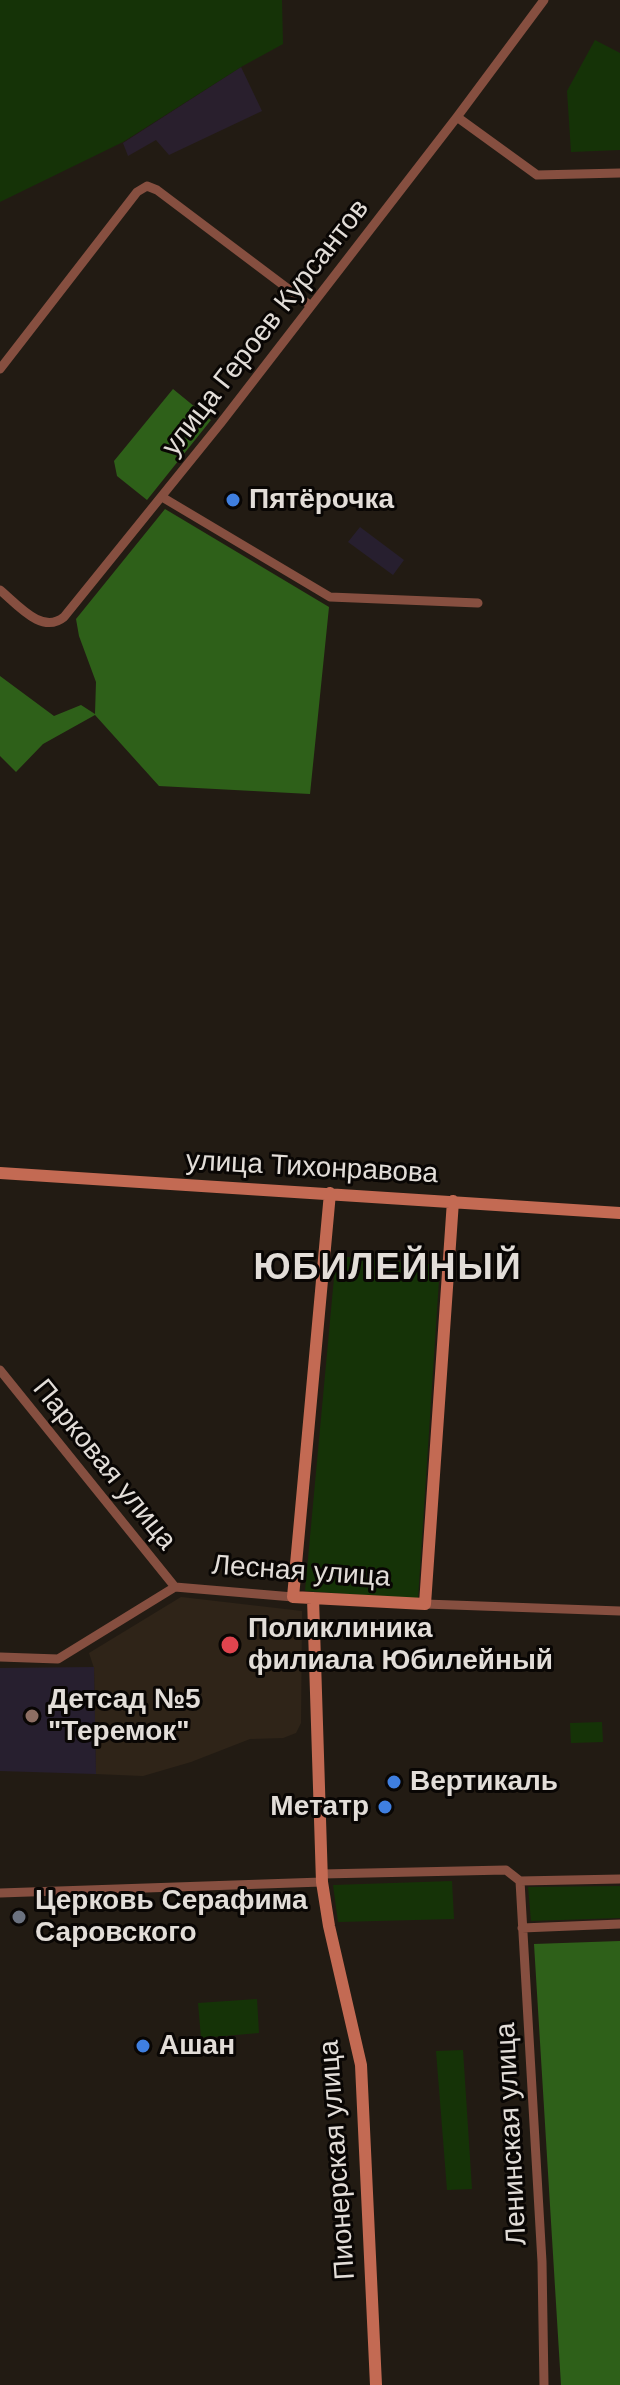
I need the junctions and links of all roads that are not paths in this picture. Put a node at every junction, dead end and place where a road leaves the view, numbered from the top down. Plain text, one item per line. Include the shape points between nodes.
1 (544, 0) edge
2 (457, 117) junction
3 (620, 173) edge
4 (311, 306) junction
5 (0, 369) edge
6 (162, 497) junction
7 (0, 590) edge
8 (478, 603) dead end
9 (0, 1173) edge
10 (330, 1193) junction
11 (453, 1201) junction
12 (620, 1213) edge
13 (0, 1370) edge
14 (175, 1587) junction
15 (293, 1597) junction
16 (313, 1598) junction
17 (425, 1604) junction
18 (620, 1611) edge
19 (0, 1657) edge
20 (322, 1878) junction
21 (620, 1879) edge
22 (520, 1881) junction
23 (0, 1893) edge
24 (620, 1924) edge
25 (522, 1928) junction
26 (376, 2385) edge
27 (544, 2385) edge

1 - 2 street, улица Героев Курсантов
2 - 3 street via 537,175
2 - 4 street, улица Героев Курсантов
4 - 5 street via 147,186 137,192
4 - 6 street, улица Героев Курсантов
6 - 7 street, улица Героев Курсантов via 62,620 42,623
6 - 8 street via 330,597
9 - 10 street, улица Тихонравова
10 - 11 street, улица Тихонравова
10 - 15 street
11 - 12 street, улица Тихонравова
11 - 17 street
13 - 14 street, Парковая улица
14 - 15 street, Лесная улица
14 - 19 street, Лесная улица via 58,1659
15 - 16 street, Лесная улица
16 - 17 street, Лесная улица
16 - 20 street, Пионерская улица
17 - 18 street, Лесная улица
20 - 22 street via 506,1870
20 - 23 street
20 - 26 street, Пионерская улица via 361,2065
21 - 22 street
22 - 25 street, Ленинская улица
24 - 25 street
25 - 27 street, Ленинская улица

